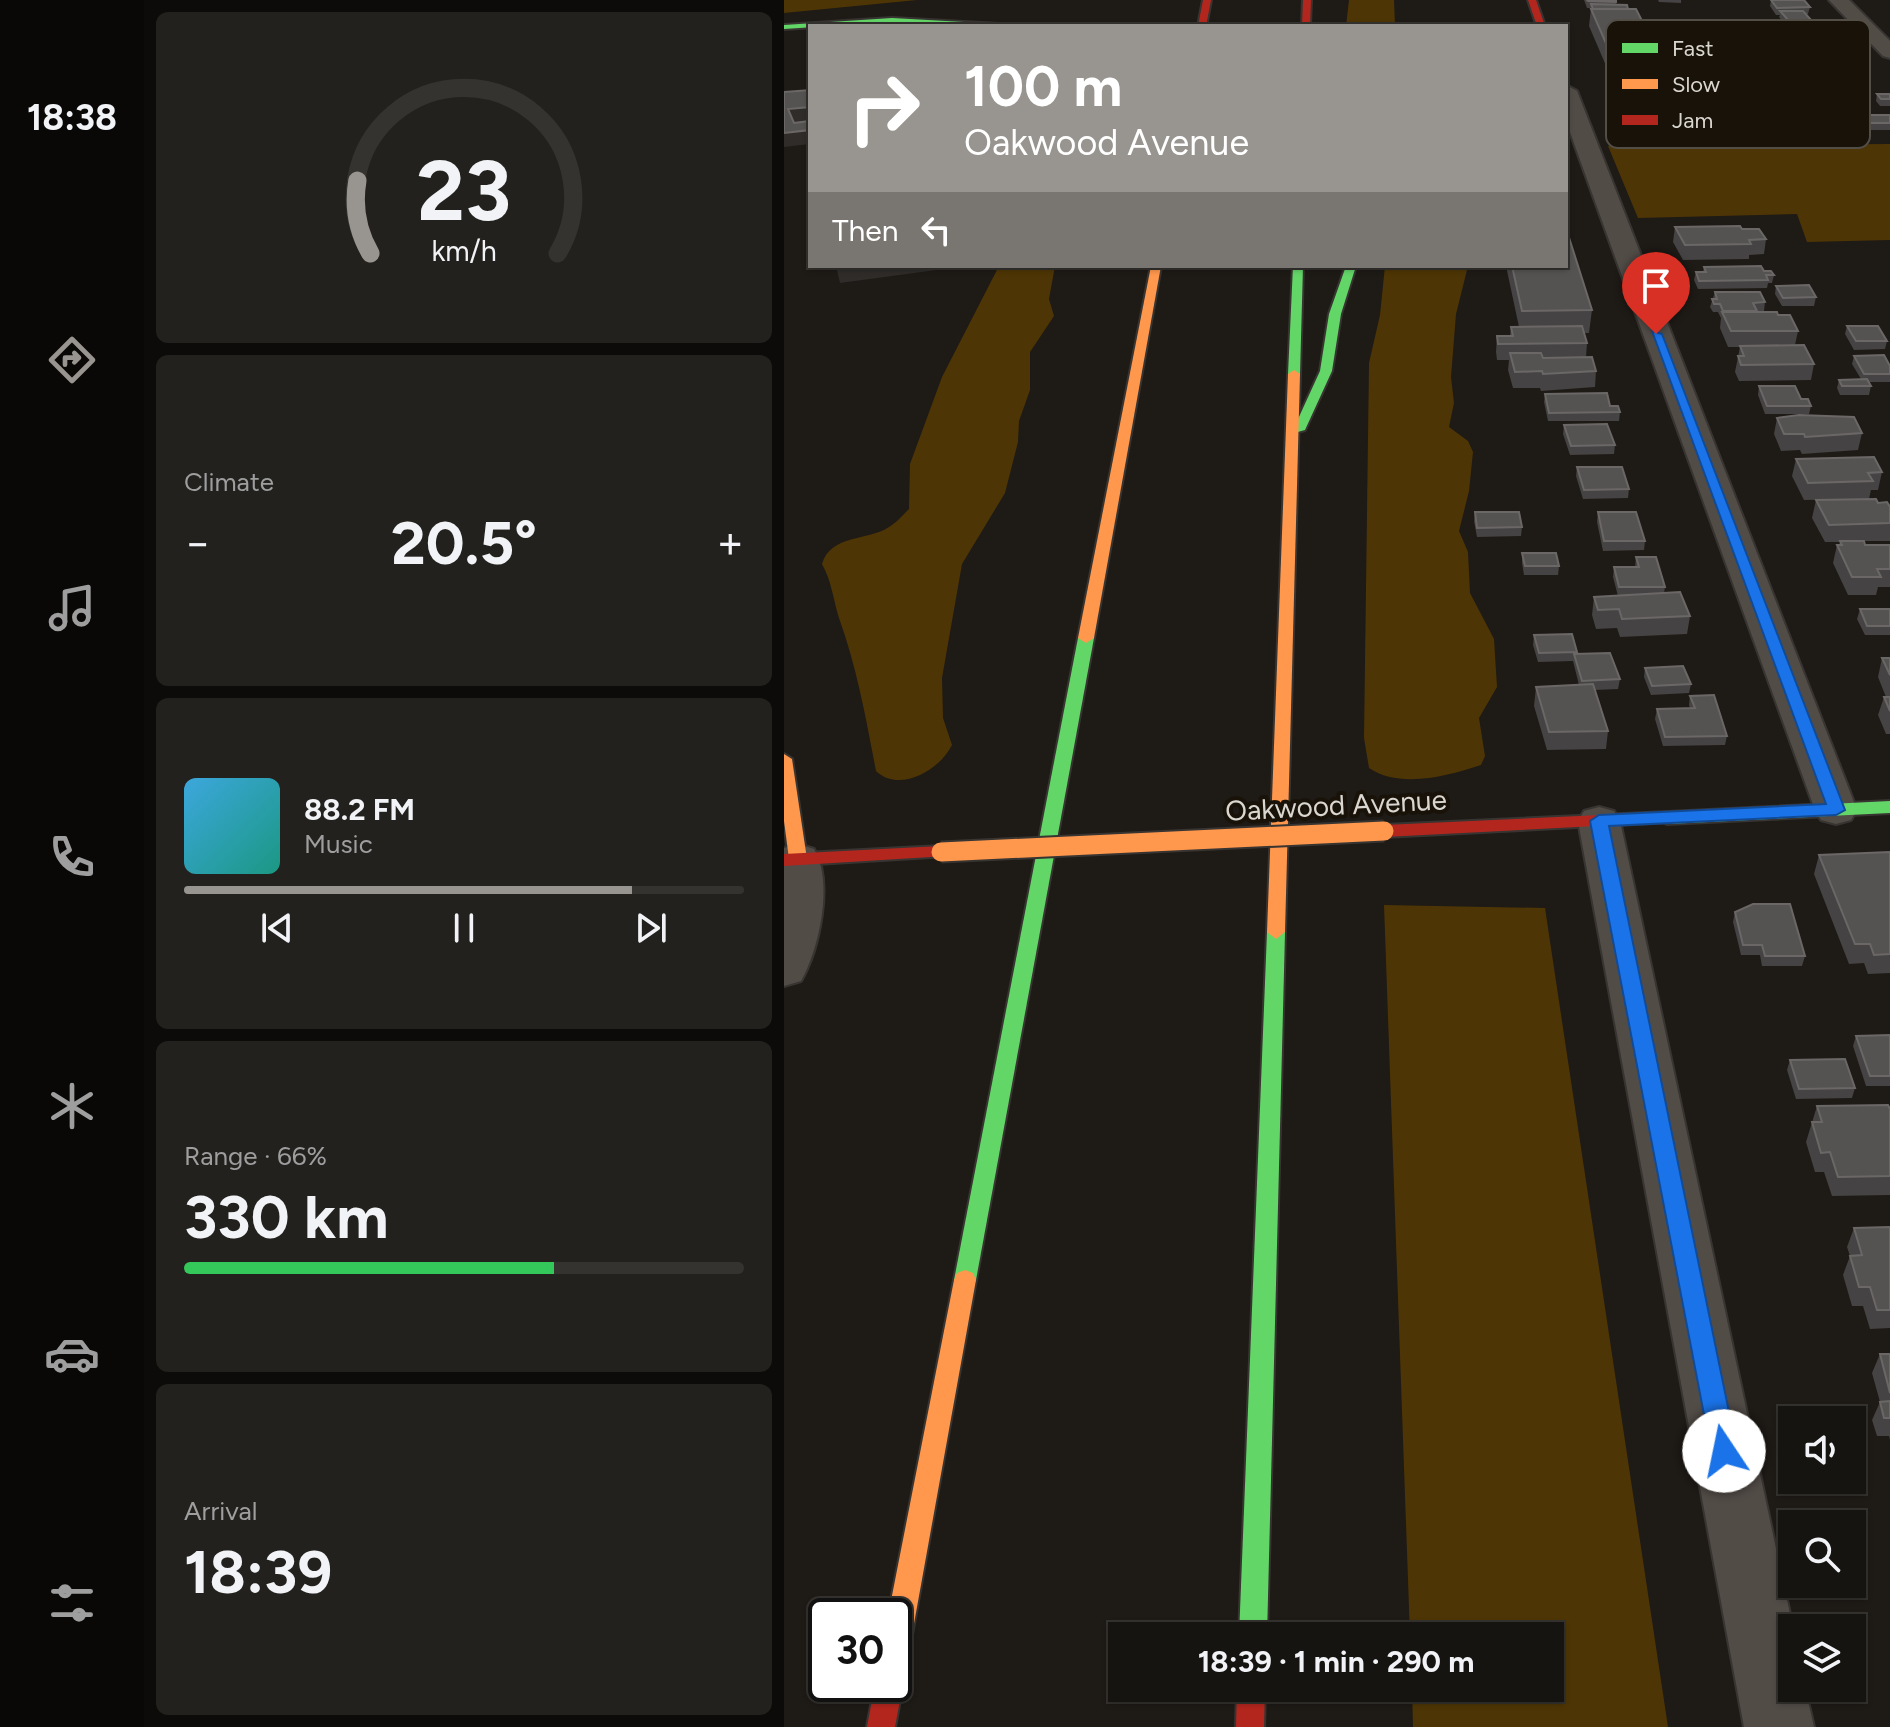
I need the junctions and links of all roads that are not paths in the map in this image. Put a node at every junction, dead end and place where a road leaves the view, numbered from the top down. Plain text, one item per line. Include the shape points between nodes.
1 (1207, 0) edge
2 (1307, 0) edge
3 (1532, 0) edge
4 (1838, 0) edge
5 (958, 3) dead end
6 (784, 19) edge
7 (1858, 20) edge
8 (830, 24) edge
9 (964, 24) edge
10 (1202, 24) edge
11 (1306, 24) edge
12 (1540, 24) edge
13 (808, 25) edge
14 (784, 27) edge
15 (1870, 32) edge
16 (1890, 52) edge
17 (1568, 96) edge
18 (1156, 268) edge
19 (1298, 268) edge
20 (1350, 268) edge
21 (1135, 270) dead end
22 (1149, 308) junction
23 (1292, 443) junction
24 (784, 759) edge
25 (1890, 807) edge
26 (1836, 810) junction
27 (1599, 821) junction
28 (791, 859) edge
29 (784, 969) edge
30 (905, 1598) edge
31 (1253, 1622) edge
32 (886, 1702) edge
33 (1251, 1702) edge
34 (881, 1727) edge
35 (1250, 1727) edge
36 (1779, 1727) edge

1 - 10 main road
2 - 11 main road
3 - 12 main road
4 - 7 street
5 - 6 main road
8 - 9 main road
13 - 14 main road
15 - 16 street
17 - 26 street
18 - 22 main road
19 - 23 main road
20 - 23 main road via 1335,314 1326,371
21 - 22 main road
22 - 30 main road
23 - 31 main road
24 - 28 main road
25 - 26 main road, Oakwood Avenue
26 - 27 main road, Oakwood Avenue
27 - 28 main road, Oakwood Avenue, bridge
27 - 36 street
28 - 29 street via 802,892
32 - 34 main road
33 - 35 main road

